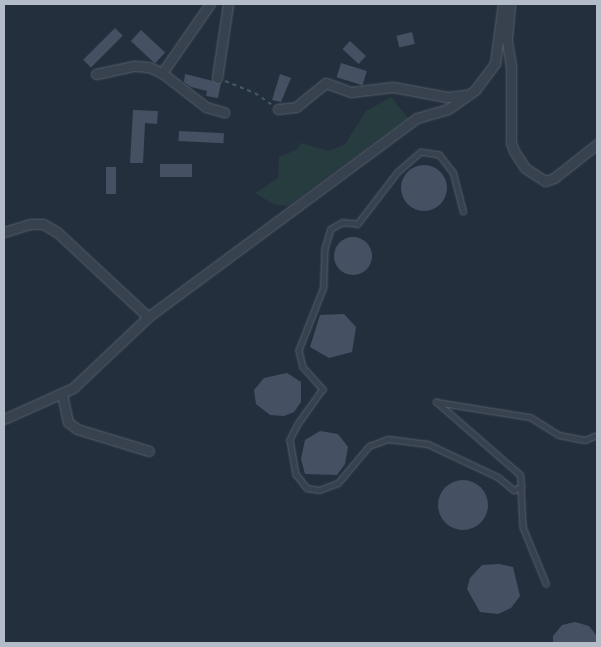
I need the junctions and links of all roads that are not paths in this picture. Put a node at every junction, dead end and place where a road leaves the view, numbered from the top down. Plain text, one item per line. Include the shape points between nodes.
1 (210, 4) edge
2 (228, 4) edge
3 (502, 4) edge
4 (510, 4) edge
5 (162, 73) junction
6 (96, 74) dead end
7 (217, 78) road end
8 (468, 94) junction
9 (278, 109) road end
10 (224, 112) dead end
11 (597, 144) edge
12 (463, 212) dead end
13 (4, 232) edge
14 (148, 317) junction
15 (62, 394) junction
16 (4, 419) edge
17 (597, 435) edge
18 (150, 451) dead end
19 (521, 487) junction
20 (546, 583) dead end

1 - 5 street
2 - 7 street
3 - 8 street via 494,63
4 - 11 street via 507,41 512,65 511,143 518,157 531,174 545,181 554,178
5 - 6 street via 135,66
5 - 10 street via 193,99
8 - 9 street via 447,97 393,87 351,92 326,83 296,107
8 - 14 street via 448,108 417,118
12 - 19 lane via 453,173 439,155 421,152 398,172 358,224 342,223 331,229 325,249 324,287 299,350 303,367 323,389 290,440 292,458 296,474 307,488 320,490 338,483 369,446 388,440 428,444 498,477 514,490
13 - 14 street via 31,224 43,224 57,232
14 - 15 street
15 - 16 street
15 - 18 street via 68,422 77,429
17 - 19 lane via 585,440 559,435 530,417 436,402 520,475
19 - 20 lane via 523,527

